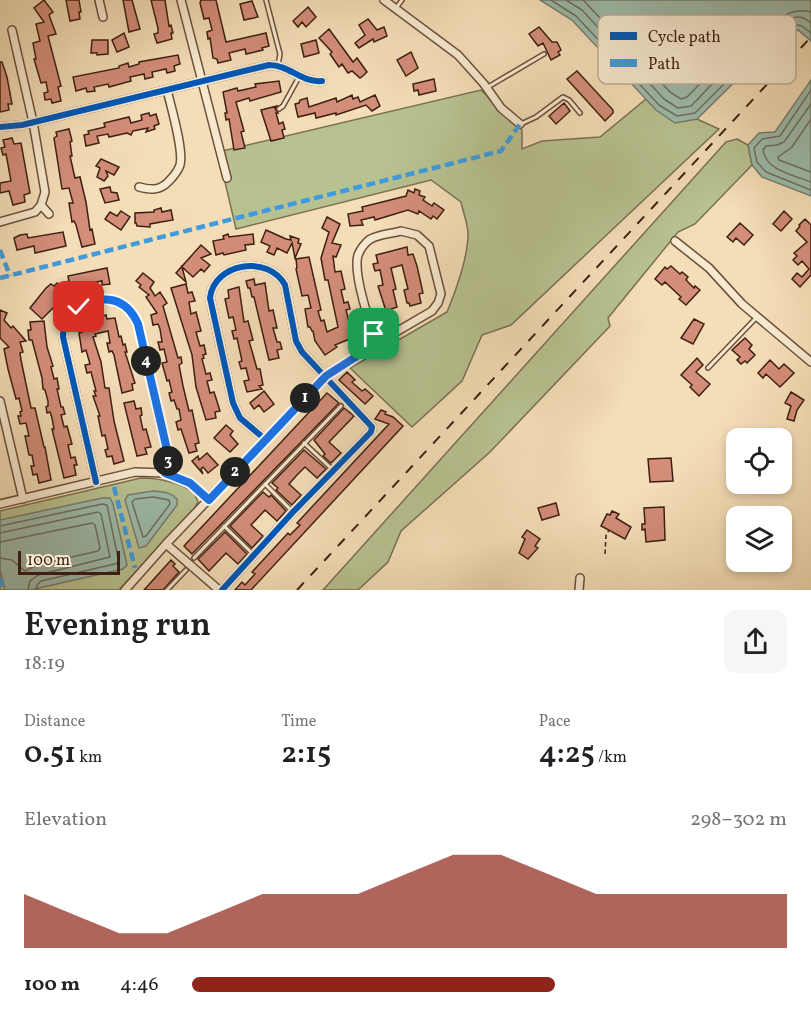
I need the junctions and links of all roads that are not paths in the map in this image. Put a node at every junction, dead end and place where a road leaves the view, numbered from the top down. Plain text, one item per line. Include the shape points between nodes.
1 (99, 0) edge
2 (181, 0) edge
3 (266, 0) edge
4 (384, 0) edge
5 (402, 0) edge
6 (395, 9) junction
7 (103, 17) dead end
8 (12, 30) dead end
9 (544, 54) dead end
10 (278, 65) junction
11 (300, 76) junction
12 (322, 81) dead end
13 (201, 82) junction
14 (487, 88) junction
15 (167, 90) junction
16 (279, 108) dead end
17 (580, 113) dead end
18 (33, 122) junction
19 (520, 124) joint
20 (0, 127) edge
21 (227, 178) dead end
22 (139, 187) dead end
23 (41, 205) junction
24 (49, 214) dead end
25 (0, 222) edge
26 (675, 241) dead end
27 (758, 317) junction
28 (379, 342) junction
29 (811, 362) edge
30 (708, 368) dead end
31 (326, 376) junction
32 (0, 401) edge
33 (340, 406) dead end
34 (266, 440) junction
35 (304, 443) junction
36 (333, 470) junction
37 (165, 473) junction
38 (96, 482) junction
39 (265, 484) junction
40 (23, 499) junction
41 (209, 500) junction
42 (0, 504) edge
43 (293, 512) junction
44 (224, 526) junction
45 (166, 544) junction
46 (254, 555) junction
47 (194, 558) dead end
48 (186, 570) dead end
49 (580, 578) dead end
50 (125, 590) edge
51 (167, 590) edge
52 (220, 590) edge
53 (579, 590) edge

1 - 7 street
2 - 13 street
3 - 10 lane via 280,54
4 - 6 street
5 - 6 lane
6 - 14 street via 458,55
8 - 18 street
9 - 14 lane
10 - 11 street
10 - 13 street
11 - 12 street via 311,82
11 - 16 lane
13 - 15 street
13 - 21 street
14 - 19 street via 501,108
15 - 18 street
15 - 22 street via 180,165 161,188
17 - 19 lane via 563,97
18 - 20 street
18 - 23 street via 45,181
23 - 24 street
23 - 25 street via 28,215
26 - 27 street via 709,268
27 - 29 street
27 - 30 lane
28 - 28 street via 358,276 358,254 376,237 401,231 417,235 429,246 441,294 438,303 432,311
28 - 31 street
31 - 34 street
31 - 34 street via 296,341 281,278 258,265 222,274 213,285 210,298 233,404 240,418
31 - 36 street via 372,428
32 - 40 street
33 - 35 lane
34 - 41 street
35 - 36 lane
35 - 39 lane
36 - 43 street
37 - 38 street via 135,472
37 - 38 street via 168,454 138,324 128,307 107,299 79,307 66,318 63,327
37 - 41 street via 190,483
38 - 40 street
39 - 43 lane
39 - 44 lane
40 - 42 street
41 - 45 street
43 - 46 street
44 - 46 lane
44 - 47 lane
45 - 50 street
45 - 52 street
46 - 52 street
48 - 51 lane
49 - 53 street

